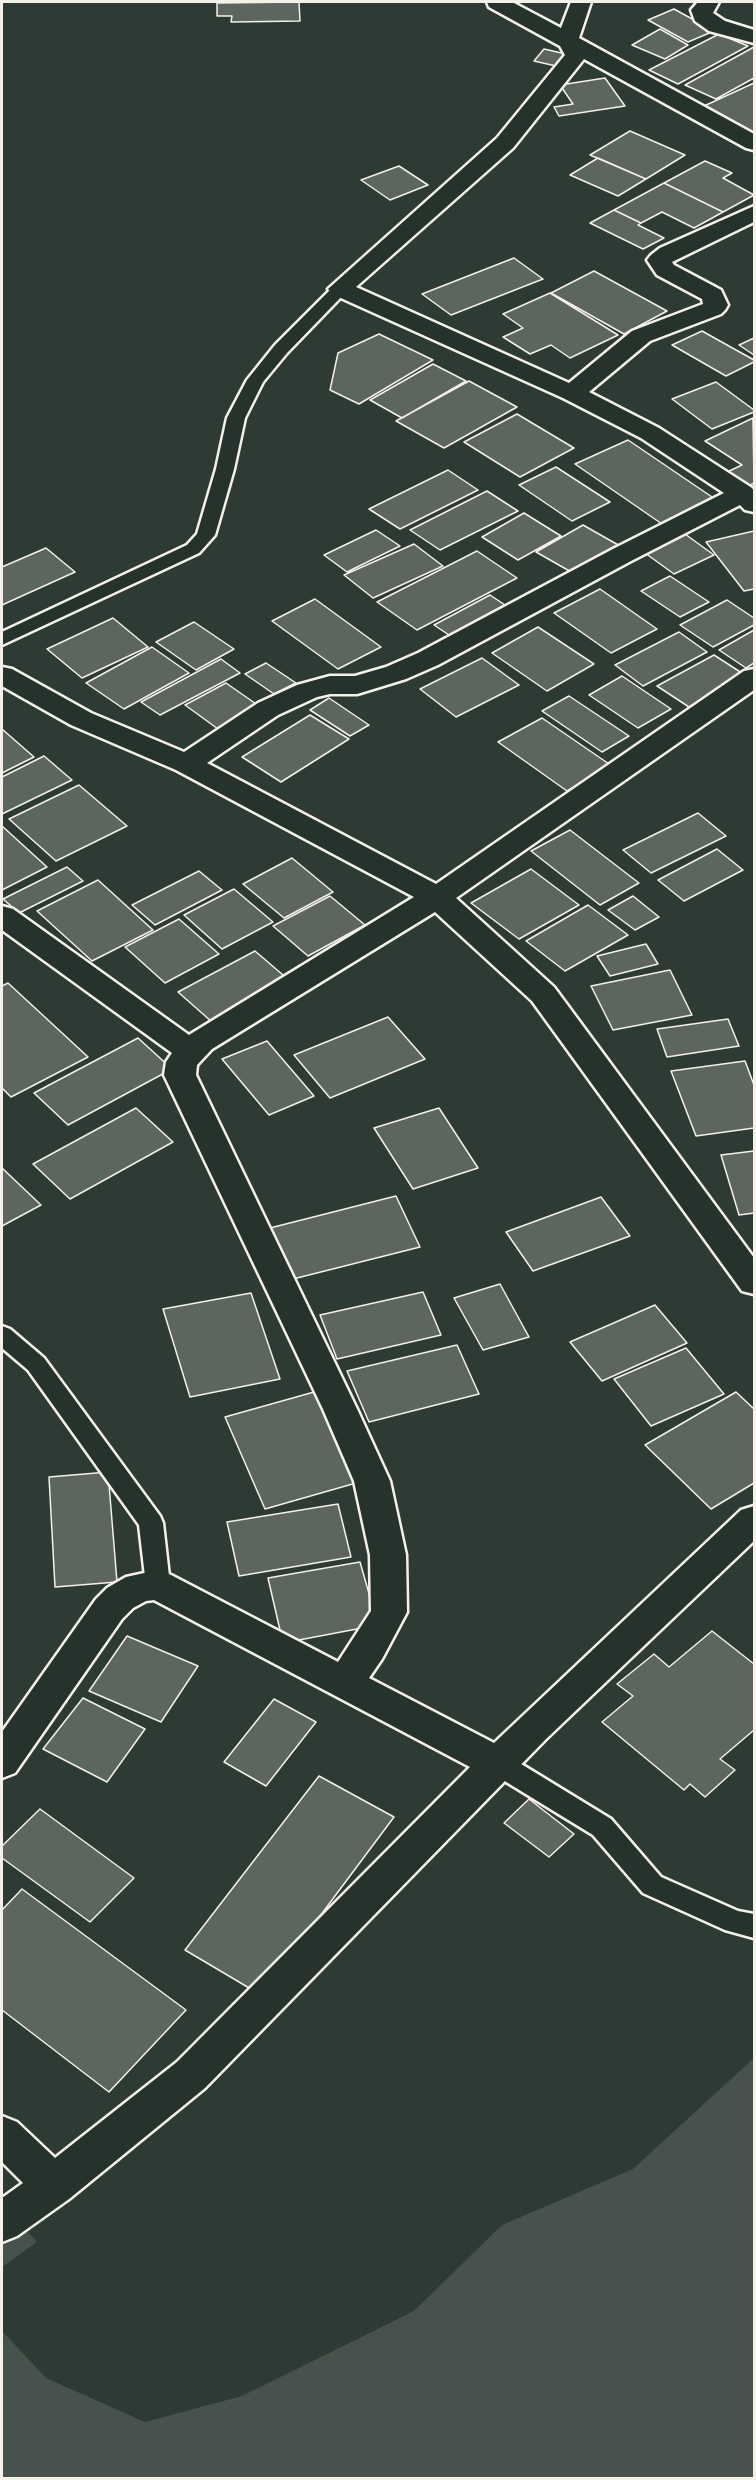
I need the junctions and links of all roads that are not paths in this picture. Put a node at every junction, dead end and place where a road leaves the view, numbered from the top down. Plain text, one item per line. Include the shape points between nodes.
1 (497, 2) edge
2 (581, 2) edge
3 (709, 2) edge
4 (754, 37) edge
5 (568, 39) junction
6 (754, 143) edge
7 (754, 213) edge
8 (340, 289) junction
9 (573, 393) junction
10 (749, 499) edge
11 (2, 639) edge
12 (2, 675) edge
13 (754, 676) edge
14 (186, 764) junction
15 (437, 897) junction
16 (2, 916) edge
17 (190, 1052) junction
18 (754, 1282) edge
19 (2, 1335) edge
20 (754, 1520) edge
21 (158, 1585) junction
22 (345, 1682) junction
23 (2, 1762) edge
24 (499, 1764) junction
25 (754, 1926) edge
26 (2, 2135) edge
27 (54, 2185) junction
28 (2, 2222) edge

1 - 5 street
2 - 5 street
3 - 4 street via 702,10 703,16 717,26
5 - 6 street
5 - 8 street via 576,55 505,143
7 - 9 street via 659,260 665,270 712,295 716,305 712,309 641,336
8 - 9 street
8 - 11 lane via 255,380 236,418 225,470 206,535 200,542 193,549
9 - 10 street via 651,433
10 - 14 street via 622,555 396,673 357,684 307,691 268,709
12 - 14 street via 81,719
13 - 15 street
14 - 15 street
15 - 17 street via 201,1041
15 - 18 street via 543,993
16 - 17 street
17 - 22 street via 182,1062 180,1075 372,1481 388,1555 389,1612
19 - 21 lane via 36,1364 151,1523
20 - 24 street
21 - 22 street
21 - 23 street via 139,1587 109,1609
22 - 24 street
24 - 25 lane via 602,1827 652,1885 735,1922
24 - 27 street via 191,2075
26 - 27 street
27 - 28 street

